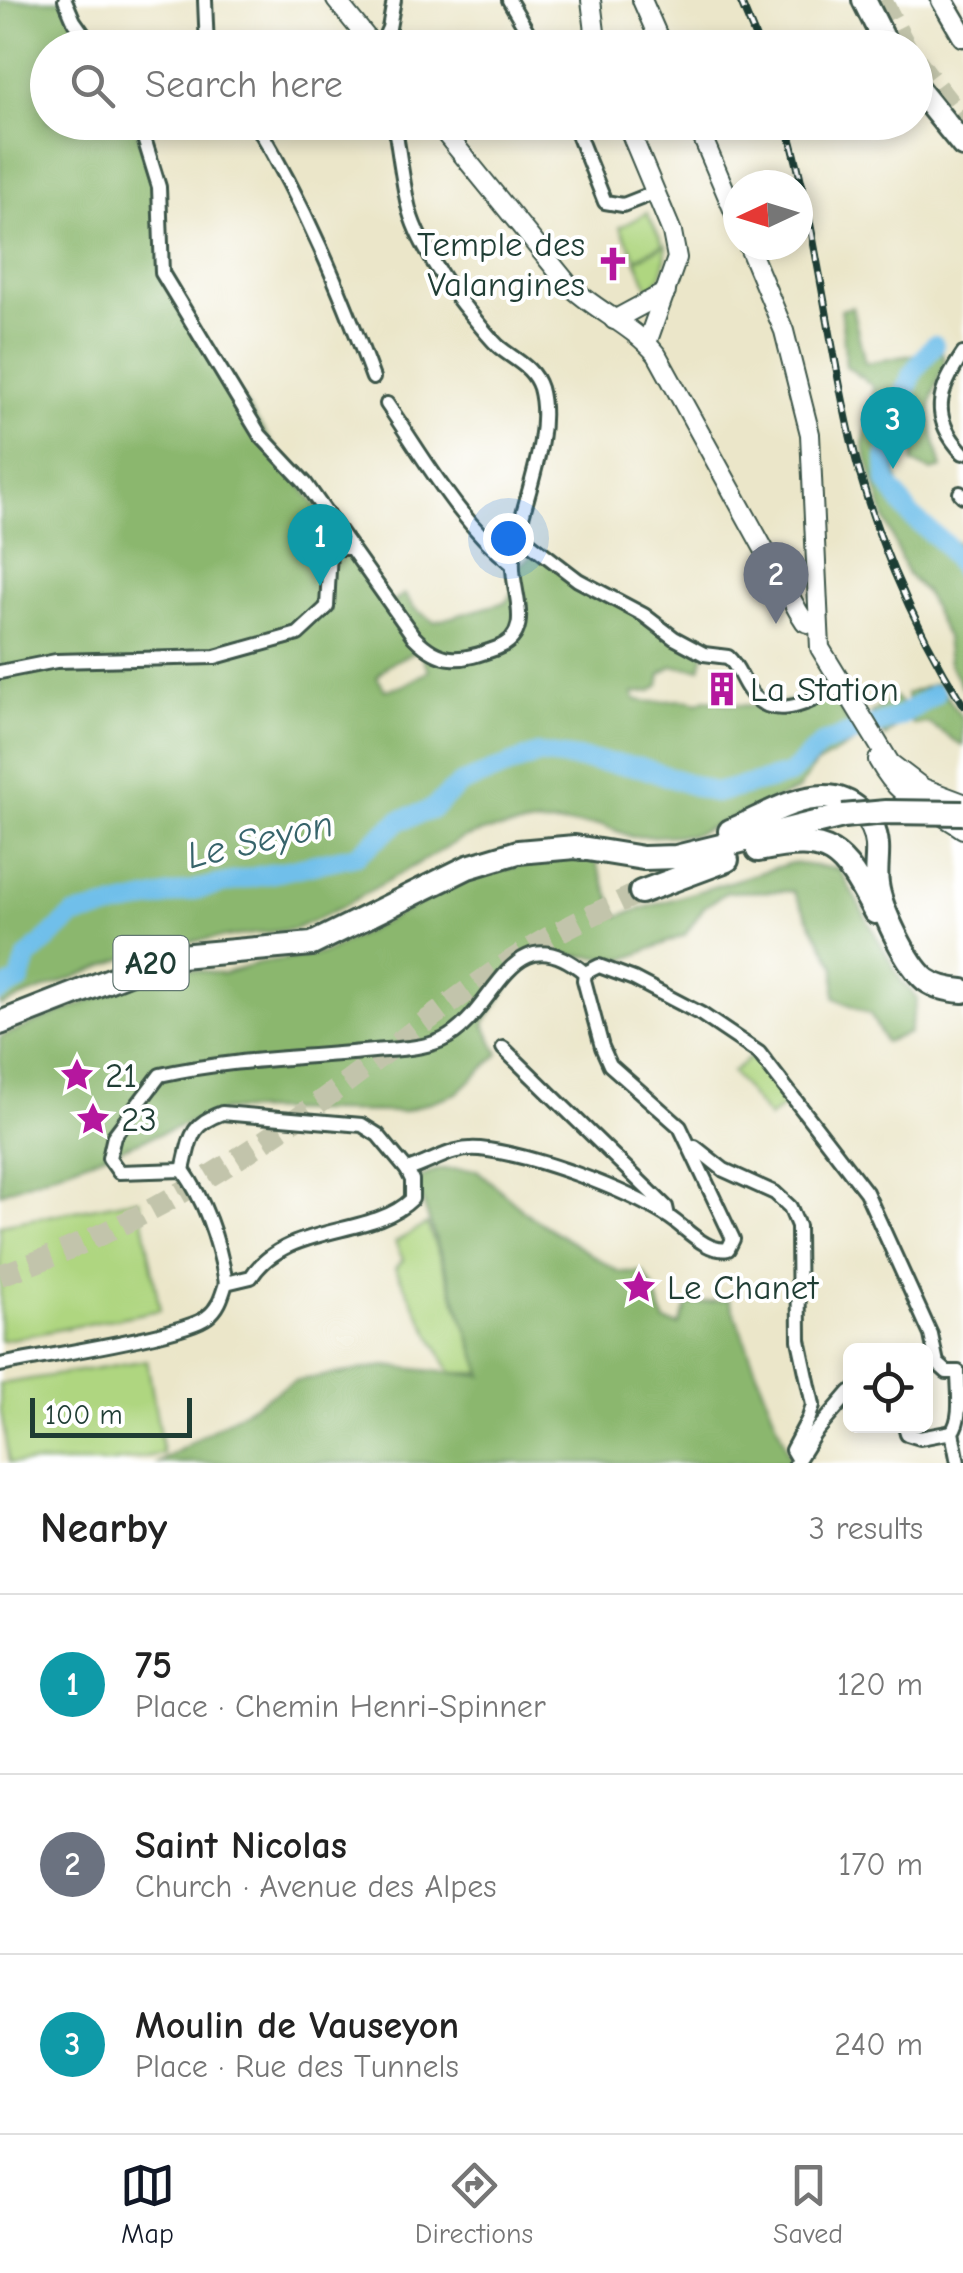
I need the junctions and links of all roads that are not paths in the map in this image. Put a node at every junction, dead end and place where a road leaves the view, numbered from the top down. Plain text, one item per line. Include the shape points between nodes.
1 (65, 0) edge
2 (205, 0) edge
3 (336, 0) edge
4 (394, 0) edge
5 (510, 0) edge
6 (591, 0) edge
7 (642, 0) edge
8 (864, 0) edge
9 (942, 0) edge
10 (80, 30) edge
11 (206, 30) edge
12 (362, 30) edge
13 (388, 30) edge
14 (528, 30) edge
15 (595, 30) edge
16 (655, 30) edge
17 (879, 30) edge
18 (963, 36) edge
19 (933, 108) edge
20 (145, 140) edge
21 (266, 140) edge
22 (397, 140) edge
23 (451, 140) edge
24 (580, 140) edge
25 (634, 140) edge
26 (704, 140) edge
27 (963, 145) edge
28 (723, 185) edge
29 (656, 192) junction
30 (754, 260) edge
31 (666, 292) junction
32 (614, 320) junction
33 (647, 343) junction
34 (963, 354) edge
35 (372, 378) dead end
36 (387, 404) dead end
37 (959, 449) edge
38 (518, 534) junction
39 (350, 548) junction
40 (512, 564) junction
41 (816, 624) junction
42 (0, 672) edge
43 (841, 687) junction
44 (872, 740) junction
45 (931, 792) junction
46 (963, 795) edge
47 (963, 804) edge
48 (963, 814) edge
49 (843, 821) junction
50 (963, 827) edge
51 (758, 850) junction
52 (641, 892) tunnel mouth
53 (380, 910) junction
54 (584, 973) junction
55 (963, 991) edge
56 (963, 1006) edge
57 (0, 1023) edge
58 (504, 1048) dead end
59 (689, 1142) junction
60 (183, 1170) junction
61 (406, 1170) junction
62 (668, 1216) junction
63 (226, 1283) junction
64 (0, 1365) edge
65 (960, 1369) edge
66 (843, 1400) edge
67 (952, 1432) junction
68 (907, 1433) edge
69 (797, 1462) edge
70 (958, 1463) edge

1 - 10 street
2 - 11 street
3 - 12 main road
4 - 13 street
5 - 14 street
6 - 15 main road
7 - 16 main road
8 - 17 highway
9 - 18 main road
19 - 27 highway
20 - 39 street via 159,187 162,272 260,435 305,483
21 - 35 street via 342,295
22 - 38 street via 420,239 470,314 539,384 545,416
23 - 32 main road via 568,284
24 - 29 street via 605,202 624,205
25 - 29 main road
26 - 28 main road
29 - 31 main road via 677,258
30 - 41 main road via 784,330 810,434
31 - 32 main road
31 - 33 main road
32 - 33 main road
33 - 41 main road via 802,619
34 - 37 street via 944,383 940,404
36 - 40 street via 445,491
38 - 40 street
38 - 43 street via 674,638 704,654 728,657 749,690 770,707 792,708
39 - 40 street via 414,637 428,652 450,659 477,656 513,638 520,616
39 - 42 street via 330,551 327,608 298,634 215,657 56,661
41 - 43 main road via 820,648
43 - 44 main road
44 - 45 main road via 897,770
44 - 50 main road via 901,794
45 - 46 main road
45 - 47 main road
48 - 49 highway, A20, bridge via 886,812
49 - 50 highway, A20
49 - 51 highway, A20
49 - 53 highway, A20 via 660,859 574,847 518,852
51 - 52 highway, A20
51 - 56 highway via 806,844 838,855 855,873 911,980 934,999
53 - 55 highway via 454,860 505,842 566,836 678,846 804,800 836,798 862,812 873,827 879,894 914,966 938,986
53 - 57 highway, A20 via 312,944 169,956
54 - 59 street via 610,1065
54 - 60 street via 559,955 526,957 468,1020 444,1039 416,1047 246,1059 160,1074 114,1136 109,1158 120,1172
54 - 65 street via 599,966 634,979 759,1053 866,1192 932,1335 937,1363 947,1372
58 - 62 street
59 - 62 street via 733,1240 728,1249 710,1248
59 - 69 street via 724,1170 776,1193 798,1226 799,1340 813,1405 792,1450
60 - 61 street via 193,1131 222,1113 362,1124
60 - 63 street via 220,1246
61 - 62 street via 460,1150 480,1150 557,1168
61 - 63 street via 412,1199 399,1212 310,1236 260,1264 251,1277
63 - 64 street via 206,1319
65 - 67 street via 959,1418
66 - 69 street
67 - 68 street via 920,1438
67 - 70 street

